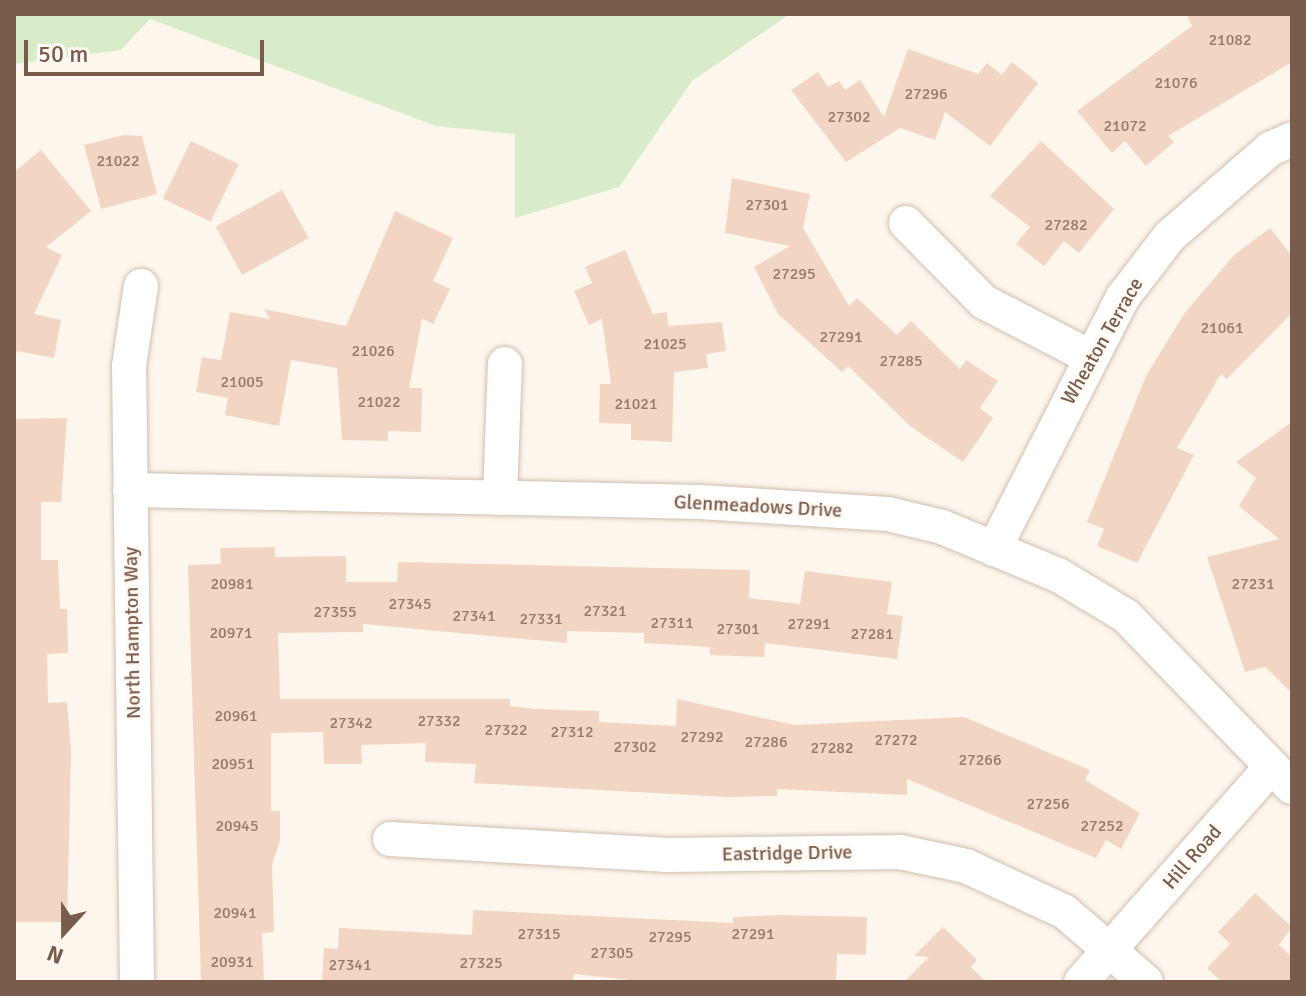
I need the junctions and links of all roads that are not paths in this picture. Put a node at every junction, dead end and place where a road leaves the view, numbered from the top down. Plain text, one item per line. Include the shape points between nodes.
1 (1292, 139) edge
2 (906, 223) dead end
3 (141, 286) dead end
4 (1088, 356) junction
5 (505, 364) dead end
6 (130, 490) junction
7 (500, 498) junction
8 (994, 549) junction
9 (1282, 777) edge
10 (390, 839) dead end
11 (1113, 947) junction
12 (137, 982) edge
13 (1081, 982) edge
14 (1146, 982) edge

1 - 4 street, Wheaton Terrace via 1270,149 1170,236
2 - 4 street via 984,302
3 - 6 street, North Hampton Way via 129,366
4 - 8 street, Wheaton Terrace
5 - 7 street
6 - 7 street, Glenmeadows Drive
6 - 12 street, North Hampton Way
7 - 8 street, Glenmeadows Drive via 888,514
8 - 9 street, Glenmeadows Drive via 1126,616
9 - 11 street, Hill Road
10 - 11 street, Eastridge Drive via 665,855 900,852 1010,886 1065,912
11 - 13 street, Hill Road
11 - 14 street, Eastridge Drive

